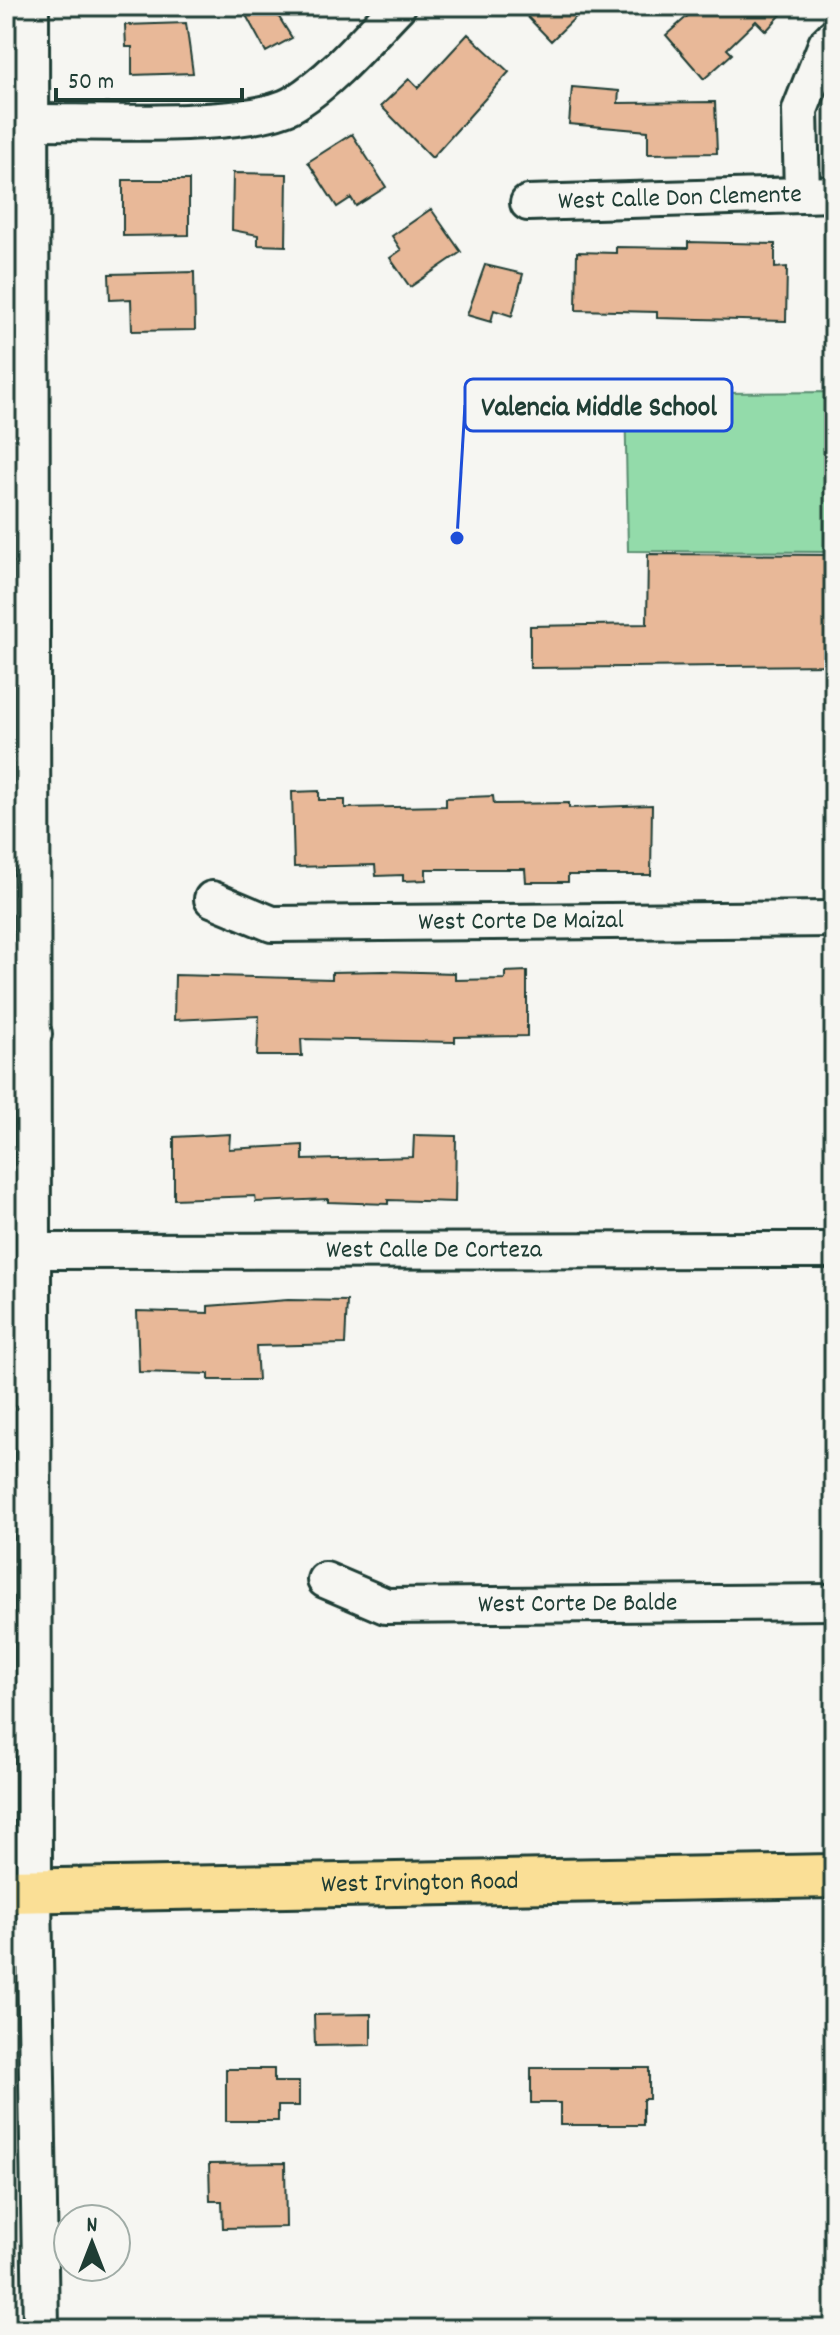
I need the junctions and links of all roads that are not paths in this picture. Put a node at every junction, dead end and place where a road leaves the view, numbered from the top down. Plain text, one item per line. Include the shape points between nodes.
1 (31, 6) edge
2 (398, 6) edge
3 (834, 36) edge
4 (30, 122) junction
5 (18, 161) edge
6 (818, 194) edge
7 (528, 203) dead end
8 (212, 899) dead end
9 (834, 919) edge
10 (20, 1034) edge
11 (834, 1250) edge
12 (34, 1251) junction
13 (325, 1580) dead end
14 (834, 1602) edge
15 (834, 1876) edge
16 (20, 1891) edge
17 (41, 2329) edge

1 - 4 street
2 - 4 street via 294,104 246,117
3 - 6 street via 800,110
4 - 5 street
5 - 10 street
6 - 7 street, West Calle Don Clemente
8 - 9 street, West Corte De Maizal via 272,924
10 - 12 street
11 - 12 street, West Calle De Corteza
12 - 16 street
13 - 14 street, West Corte De Balde via 386,1606
15 - 16 main road, West Irvington Road
16 - 17 street

